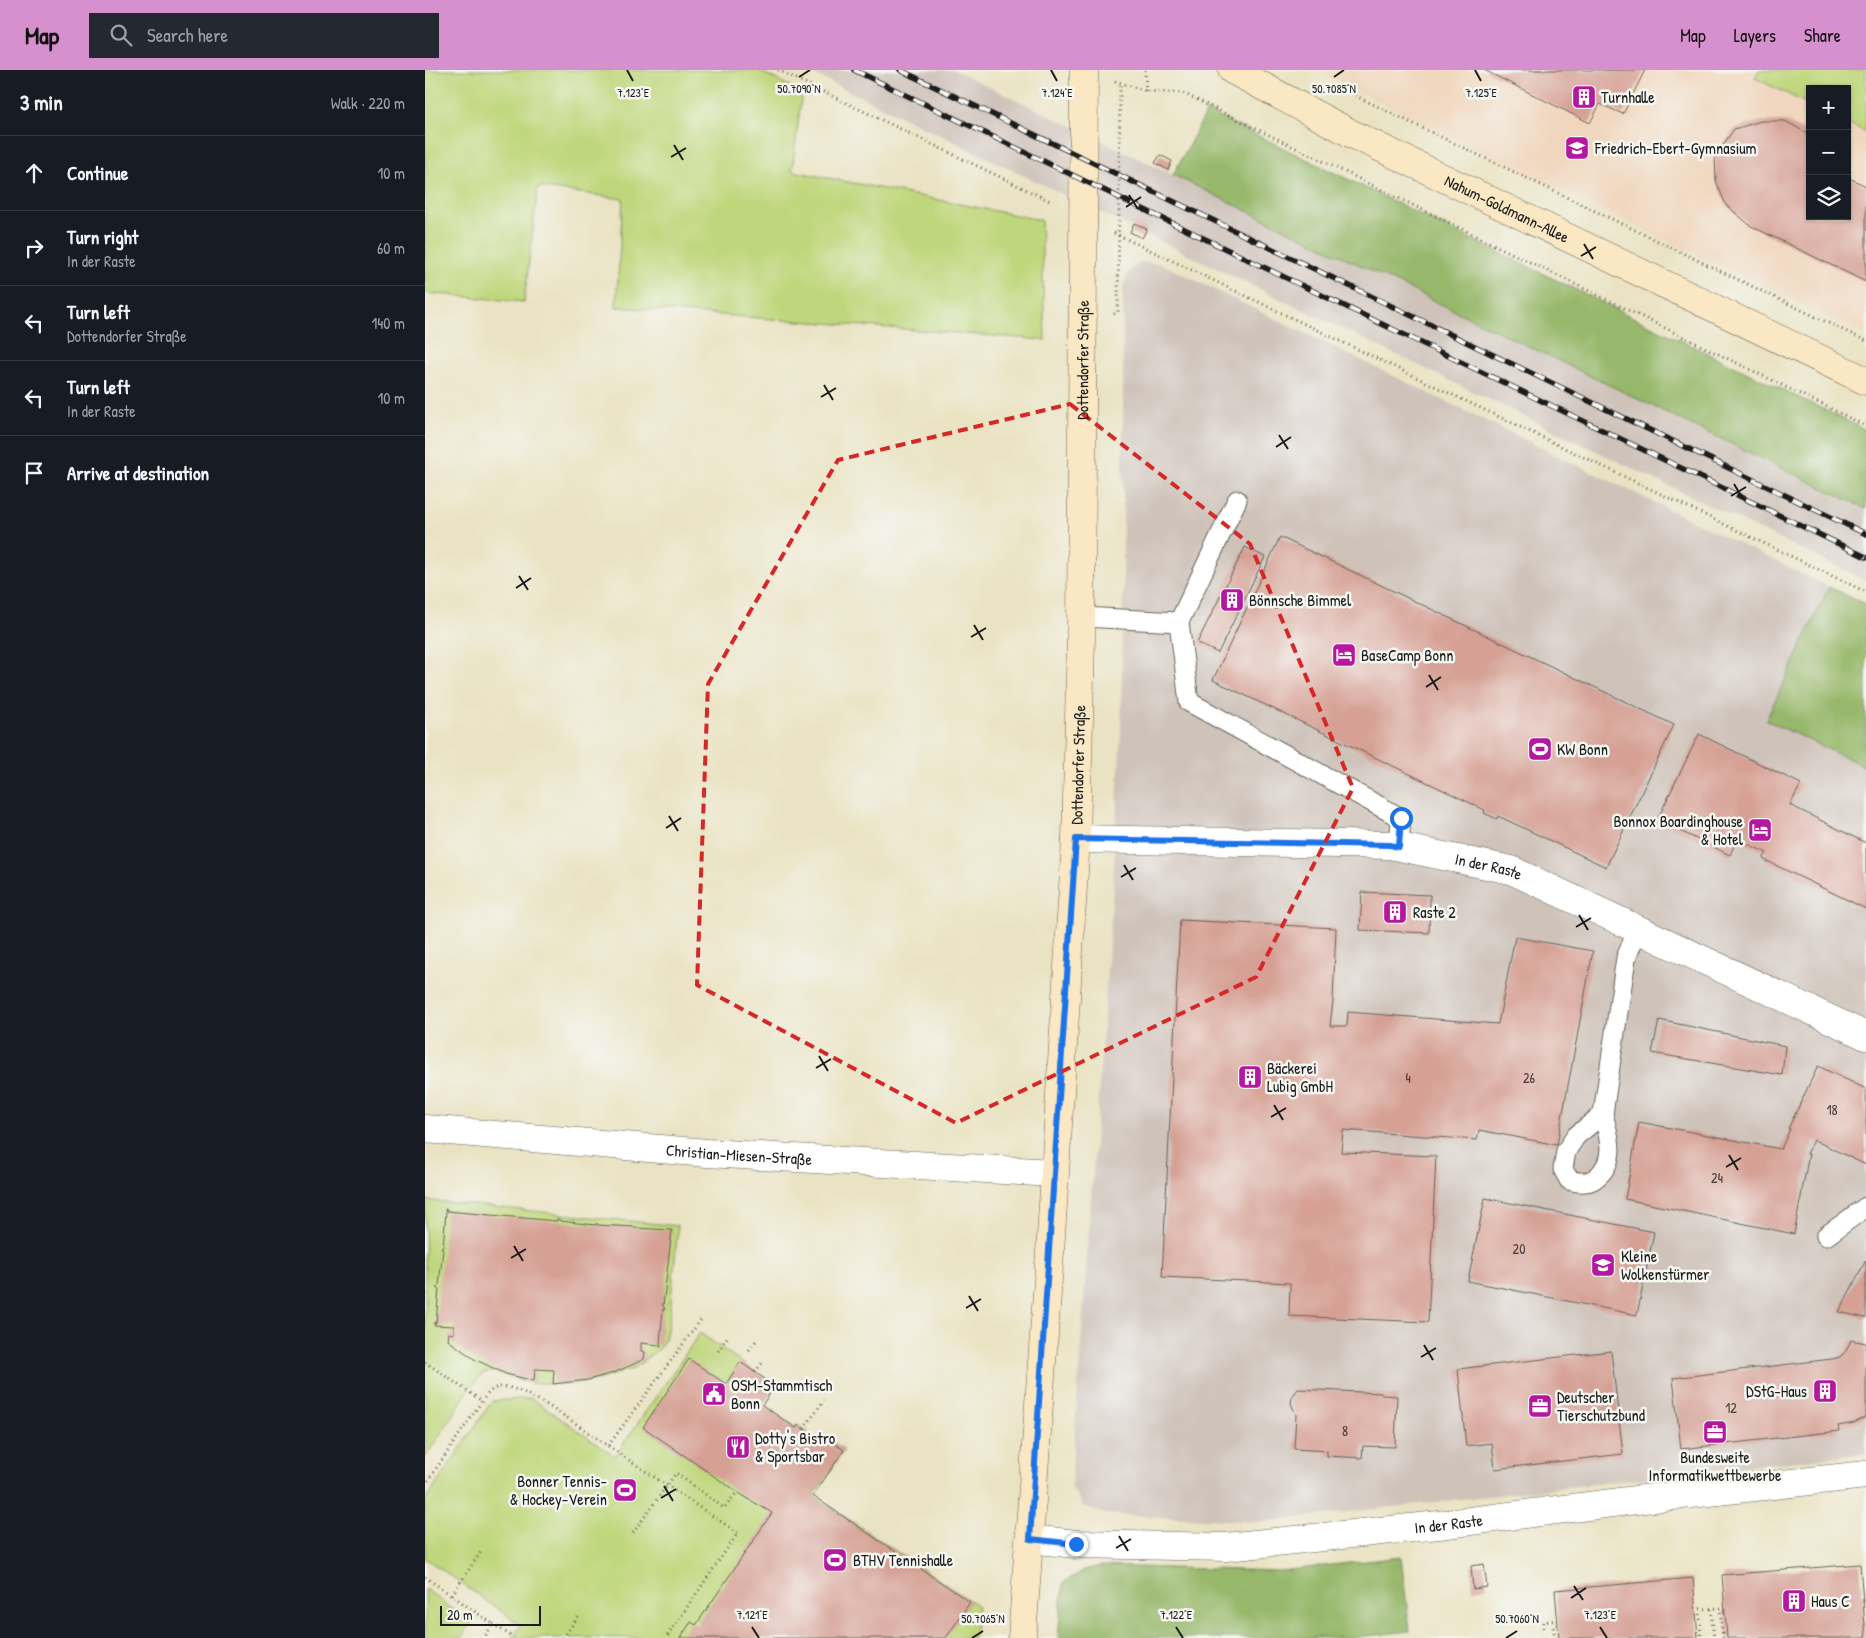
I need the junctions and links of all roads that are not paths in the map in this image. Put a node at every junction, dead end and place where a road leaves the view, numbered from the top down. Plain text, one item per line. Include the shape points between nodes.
1 (1084, 70) edge
2 (1232, 70) edge
3 (1866, 381) edge
4 (1237, 500) dead end
5 (1082, 617) junction
6 (1179, 622) junction
7 (1076, 839) junction
8 (1399, 847) junction
9 (1638, 929) junction
10 (1866, 1036) edge
11 (1603, 1114) dead end
12 (425, 1129) edge
13 (1054, 1173) junction
14 (1866, 1207) edge
15 (1826, 1236) dead end
16 (1866, 1475) edge
17 (1030, 1539) junction
18 (1022, 1638) edge

1 - 5 main road, Dottendorfer Straße
2 - 3 main road, Nahum-Goldmann-Allee via 1363,140
4 - 6 lane
5 - 6 lane
5 - 7 main road, Dottendorfer Straße
6 - 8 lane via 1189,702 1401,818
7 - 8 street, In der Raste via 1380,844
7 - 13 main road, Dottendorfer Straße
8 - 9 street, In der Raste via 1511,870
9 - 10 street, In der Raste
9 - 11 lane via 1626,958
12 - 13 street, Christian-Miesen-Straße via 707,1153
13 - 17 main road, Dottendorfer Straße
14 - 15 lane
16 - 17 street, In der Raste via 1226,1546 1076,1544
17 - 18 main road, Dottendorfer Straße

